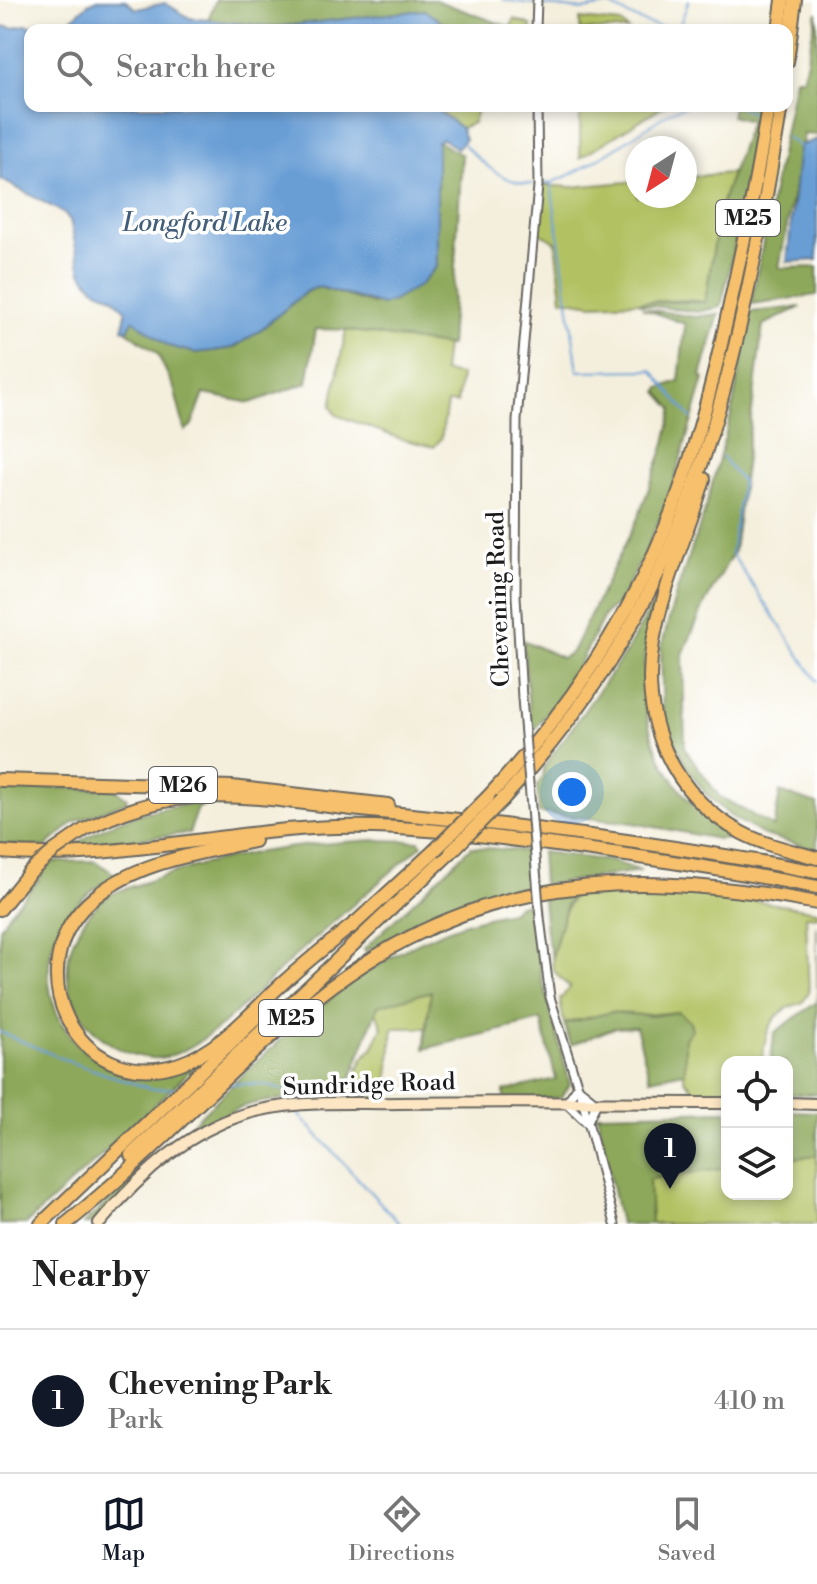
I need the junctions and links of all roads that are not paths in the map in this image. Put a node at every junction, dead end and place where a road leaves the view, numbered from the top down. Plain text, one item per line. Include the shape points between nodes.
1 (792, 1) edge
2 (536, 3) edge
3 (536, 24) edge
4 (782, 24) edge
5 (790, 24) edge
6 (537, 112) edge
7 (767, 112) edge
8 (780, 112) edge
9 (727, 371) junction
10 (0, 780) edge
11 (519, 825) junction
12 (315, 828) junction
13 (0, 852) edge
14 (817, 858) edge
15 (817, 872) edge
16 (817, 887) edge
17 (817, 903) edge
18 (0, 909) edge
19 (355, 923) junction
20 (577, 1087) junction
21 (566, 1103) junction
22 (583, 1103) junction
23 (597, 1103) junction
24 (721, 1103) edge
25 (793, 1103) edge
26 (817, 1104) edge
27 (587, 1123) junction
28 (41, 1224) edge
29 (59, 1224) edge
30 (66, 1224) edge
31 (99, 1224) edge
32 (615, 1224) edge

1 - 4 highway
1 - 5 highway
2 - 3 street
6 - 20 street, Chevening Road, bridge via 538,190 517,420 516,596 540,918 550,997
7 - 19 highway, M25, bridge via 722,341 694,446 643,577 600,654 548,728 488,797
8 - 9 highway, M25
9 - 14 highway, M25 via 713,450 654,640 654,720 677,775 706,808 744,834
9 - 29 highway, M25, bridge via 689,499 645,600 549,746 451,852
10 - 11 highway, M26 via 258,789
11 - 15 highway
11 - 18 highway, bridge via 255,798 177,799 143,806 84,830 29,873
12 - 13 highway, M26 via 115,852
12 - 16 highway, M25 via 392,827 489,836
12 - 19 highway, M25 via 167,862 102,891 80,911 61,942 55,979 64,1014 79,1037 108,1059 143,1068 180,1064 219,1041
17 - 30 highway, M25 via 711,886 606,883 520,897 443,922 364,963 301,1010
19 - 28 highway, M25
20 - 21 street
20 - 22 street, Chevening Road
20 - 23 street
21 - 22 main road, Sundridge Road
21 - 27 street
21 - 31 main road, Sundridge Road via 296,1105 245,1114 203,1133 158,1164
22 - 23 main road, Sundridge Road
22 - 27 street, Chevening Road
23 - 24 main road, Sundridge Road
23 - 27 street
25 - 26 main road
27 - 32 street, Chevening Road

